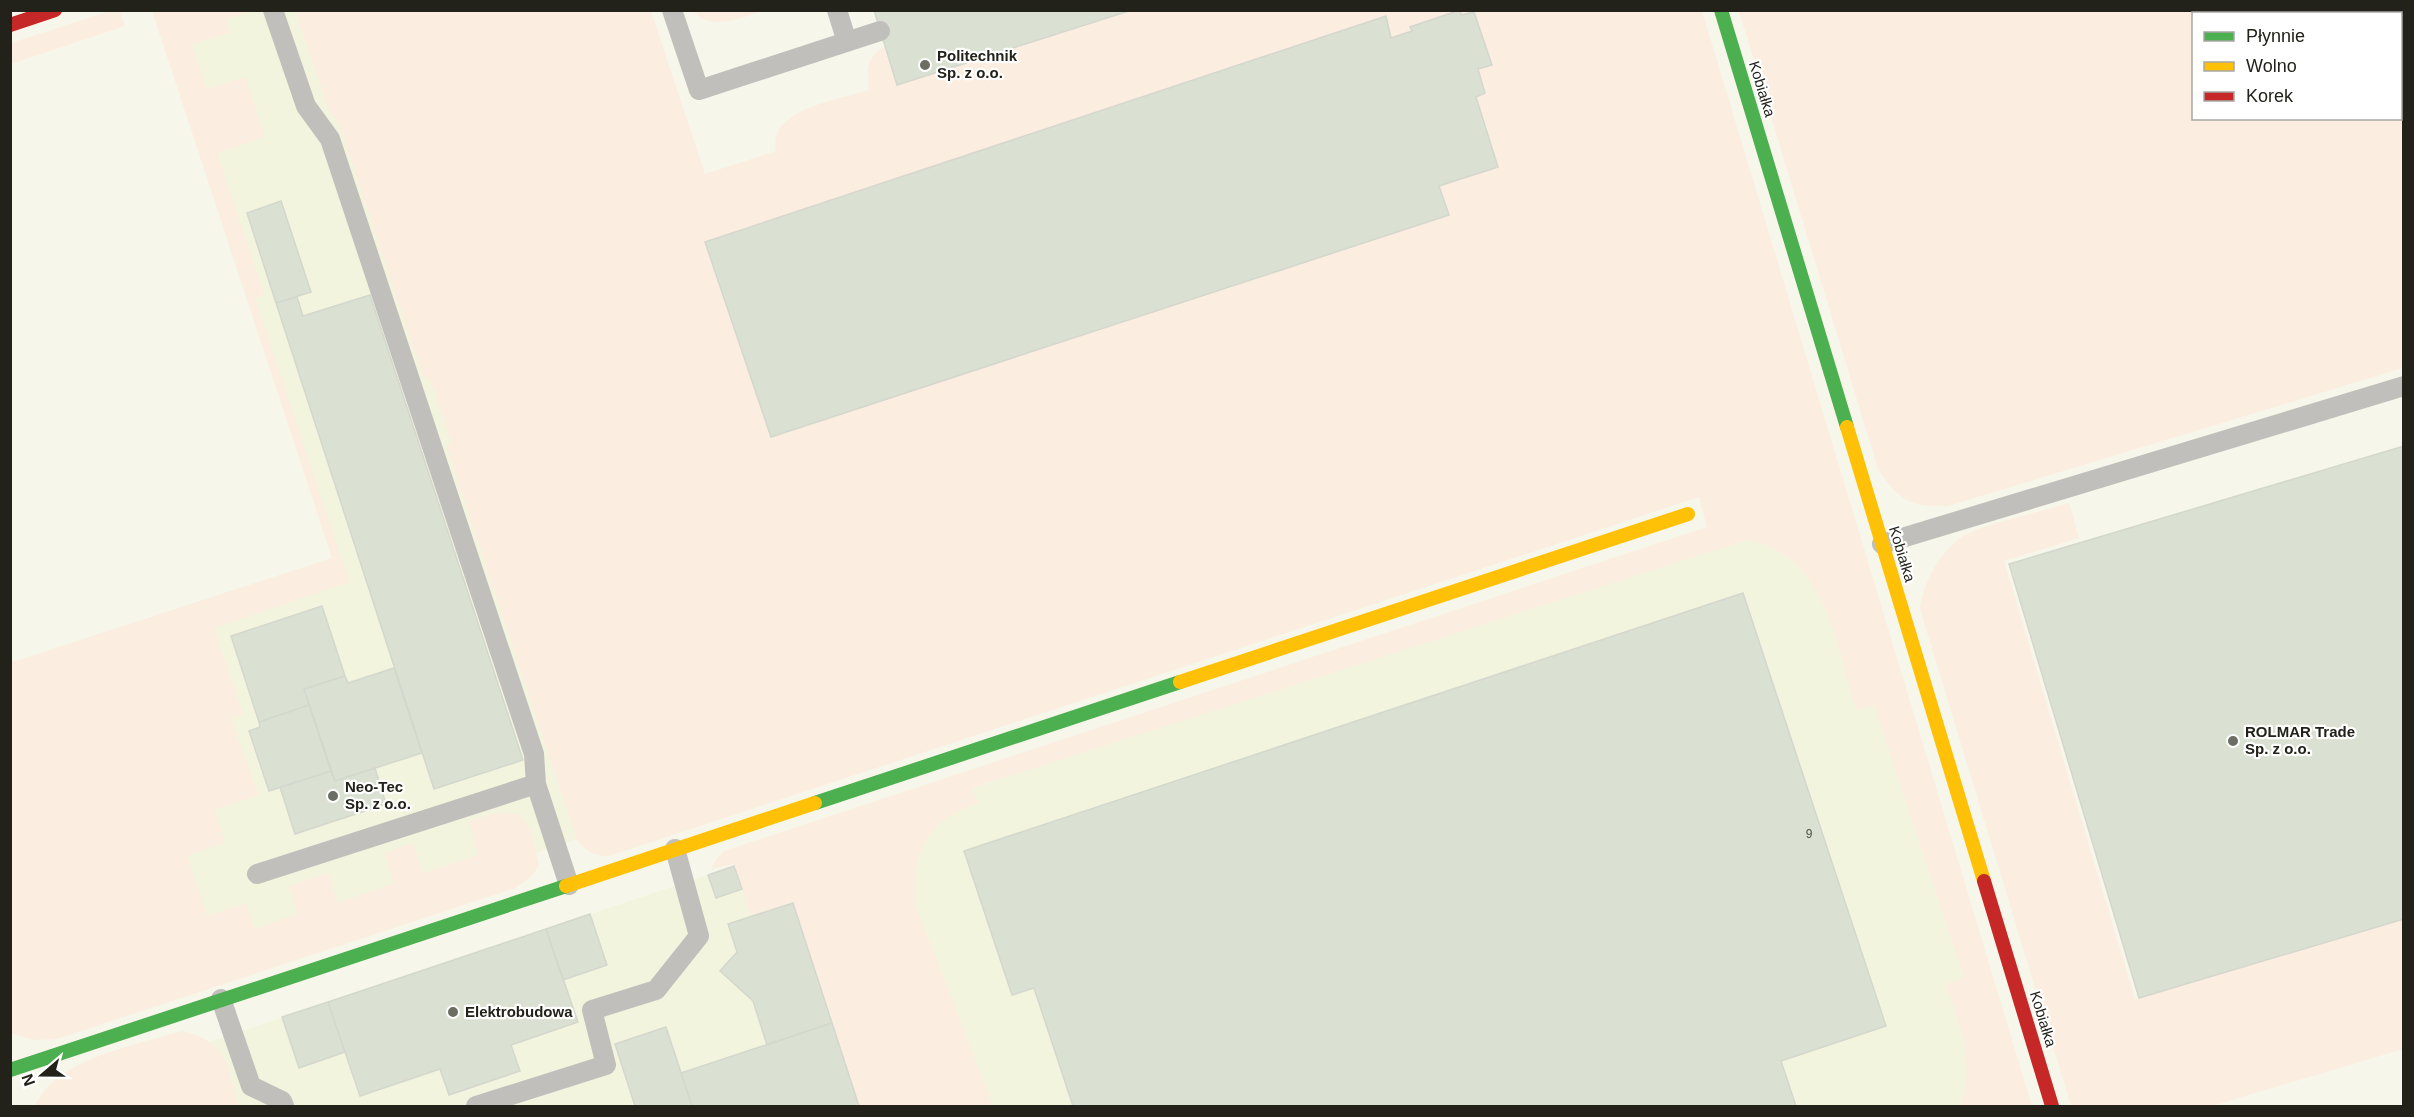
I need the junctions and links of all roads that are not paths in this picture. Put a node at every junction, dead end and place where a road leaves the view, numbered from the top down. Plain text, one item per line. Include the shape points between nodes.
1 (55, 10) edge
2 (273, 10) edge
3 (672, 10) edge
4 (837, 10) edge
5 (1721, 10) edge
6 (10, 25) edge
7 (880, 31) dead end
8 (847, 42) junction
9 (2403, 386) edge
10 (1688, 514) dead end
11 (1882, 544) junction
12 (536, 784) junction
13 (675, 849) junction
14 (257, 874) dead end
15 (569, 885) junction
16 (221, 999) junction
17 (10, 1070) edge
18 (284, 1107) edge
19 (477, 1107) edge
20 (2052, 1107) edge

1 - 6 street
2 - 12 lane via 306,106 330,139 534,754
3 - 8 lane via 699,90
4 - 8 lane
5 - 11 street, Kobiałka
7 - 8 lane
9 - 11 lane
10 - 13 street
11 - 20 street, Kobiałka
12 - 14 lane
12 - 15 lane
13 - 15 street
13 - 19 lane via 699,936 656,990 592,1010 606,1065
15 - 16 street
16 - 17 street
16 - 18 lane via 251,1086 282,1101

